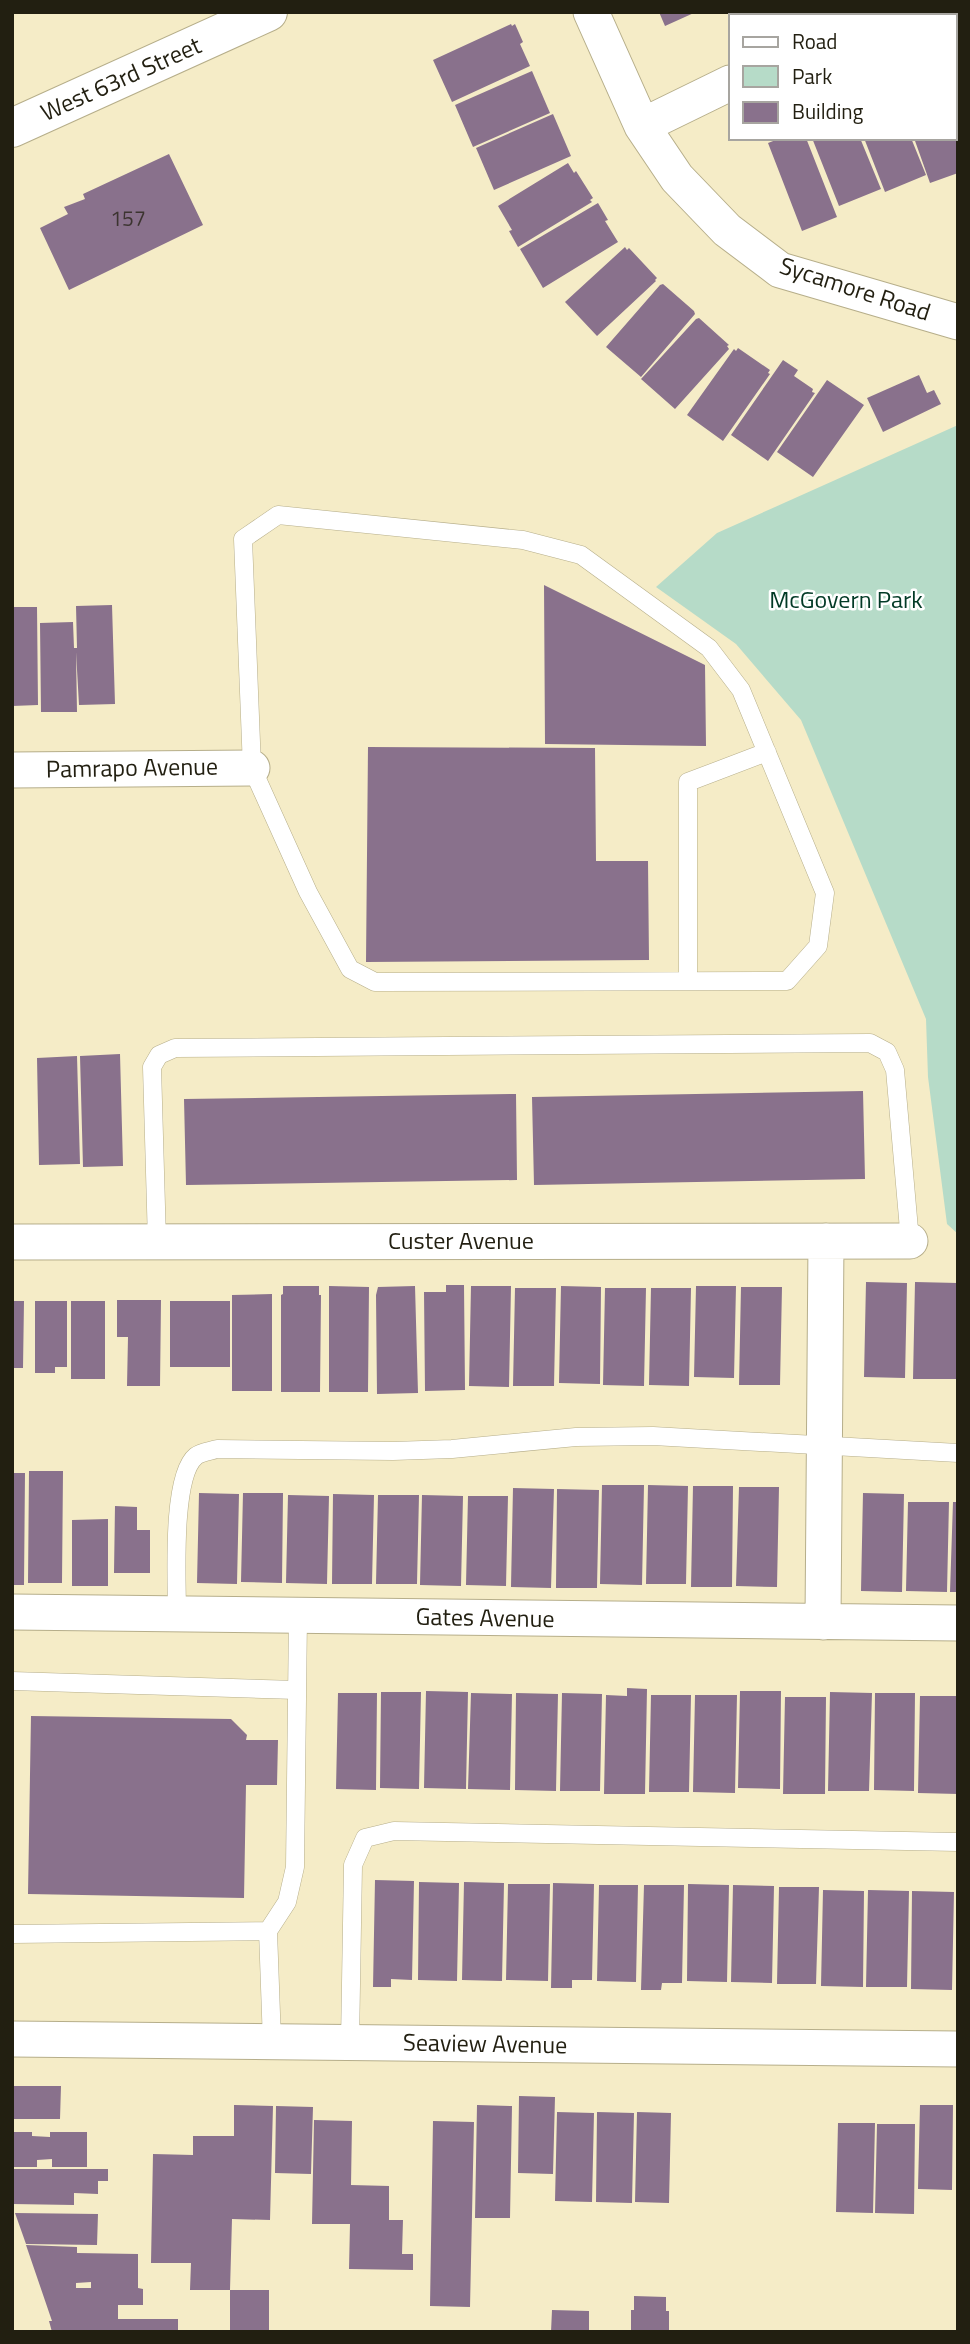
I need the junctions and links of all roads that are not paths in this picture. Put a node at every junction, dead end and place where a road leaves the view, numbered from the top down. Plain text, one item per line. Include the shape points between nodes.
1 (268, 12) edge
2 (591, 12) edge
3 (729, 83) edge
4 (642, 126) junction
5 (12, 128) edge
6 (958, 322) edge
7 (767, 752) junction
8 (252, 768) junction
9 (12, 770) edge
10 (688, 981) junction
11 (826, 1241) junction
12 (910, 1241) joint
13 (12, 1242) edge
14 (157, 1242) junction
15 (824, 1445) junction
16 (958, 1453) edge
17 (12, 1612) edge
18 (177, 1614) junction
19 (298, 1616) junction
20 (822, 1622) junction
21 (958, 1623) edge
22 (12, 1681) edge
23 (297, 1690) junction
24 (958, 1842) edge
25 (268, 1931) junction
26 (12, 1934) edge
27 (12, 2039) edge
28 (272, 2042) junction
29 (350, 2043) junction
30 (958, 2049) edge

1 - 5 main road, West 63rd Street
2 - 4 street, Sycamore Road
3 - 4 street
4 - 6 street, Sycamore Road via 677,178 719,222 780,270
7 - 8 lane via 741,690 709,648 581,555 523,540 278,515 243,539
7 - 10 lane via 688,782
7 - 10 lane via 825,893 818,946 788,981
8 - 9 street, Pamrapo Avenue
8 - 10 lane via 308,892 350,969 375,982
11 - 12 street, Custer Avenue
11 - 14 street, Custer Avenue
11 - 15 street
12 - 14 lane via 895,1070 887,1052 870,1043 856,1043 176,1048 159,1055 152,1067
13 - 14 street, Custer Avenue
15 - 16 lane
15 - 18 lane via 640,1436 393,1451 217,1449 192,1461 178,1502
15 - 20 street
17 - 18 street, Gates Avenue
18 - 19 street, Gates Avenue
19 - 20 street, Gates Avenue
19 - 23 lane
20 - 21 street, Gates Avenue
22 - 23 lane
23 - 25 lane via 295,1867 287,1902
24 - 29 lane via 394,1831 365,1838 353,1865
25 - 26 lane
25 - 28 lane
27 - 28 street, Seaview Avenue
28 - 29 street, Seaview Avenue
29 - 30 street, Seaview Avenue

